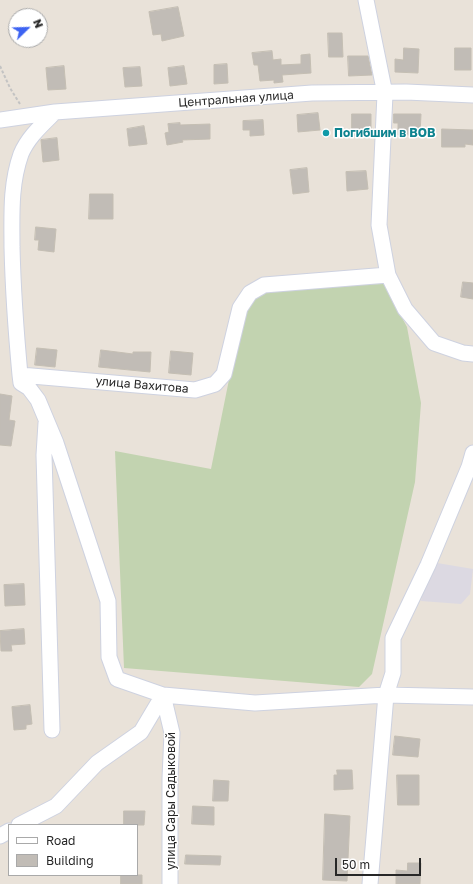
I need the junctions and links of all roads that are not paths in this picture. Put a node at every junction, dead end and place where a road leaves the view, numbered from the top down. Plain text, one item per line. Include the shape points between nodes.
1 (366, 0) edge
2 (385, 94) junction
3 (473, 95) edge
4 (55, 112) junction
5 (27, 116) junction
6 (0, 120) edge
7 (30, 137) junction
8 (388, 275) junction
9 (473, 354) edge
10 (20, 375) junction
11 (46, 422) junction
12 (473, 453) edge
13 (163, 695) junction
14 (386, 695) junction
15 (473, 697) edge
16 (52, 730) dead end
17 (22, 824) edge
18 (170, 884) edge
19 (370, 884) edge

1 - 2 street
2 - 3 street, Центральная улица via 406,92
2 - 4 street, Центральная улица via 312,93
2 - 8 street via 379,225
4 - 5 street, Центральная улица
4 - 7 street
5 - 6 street, Центральная улица
5 - 7 street
7 - 10 street via 21,154 13,182 12,204 13,296
8 - 9 street via 404,309 434,343 463,354
8 - 10 street, улица Вахитова via 264,285 250,293 240,308 224,374 216,384 195,390
10 - 11 street via 21,383 29,388 38,400
11 - 13 street via 56,443 108,600 109,658 117,679
11 - 16 street via 44,455
12 - 14 street via 434,551 393,638 393,673
13 - 14 street via 255,703
13 - 17 street via 142,732 98,763 56,806
13 - 18 street, улица Сары Садыковой via 172,733
14 - 15 street
14 - 19 street

